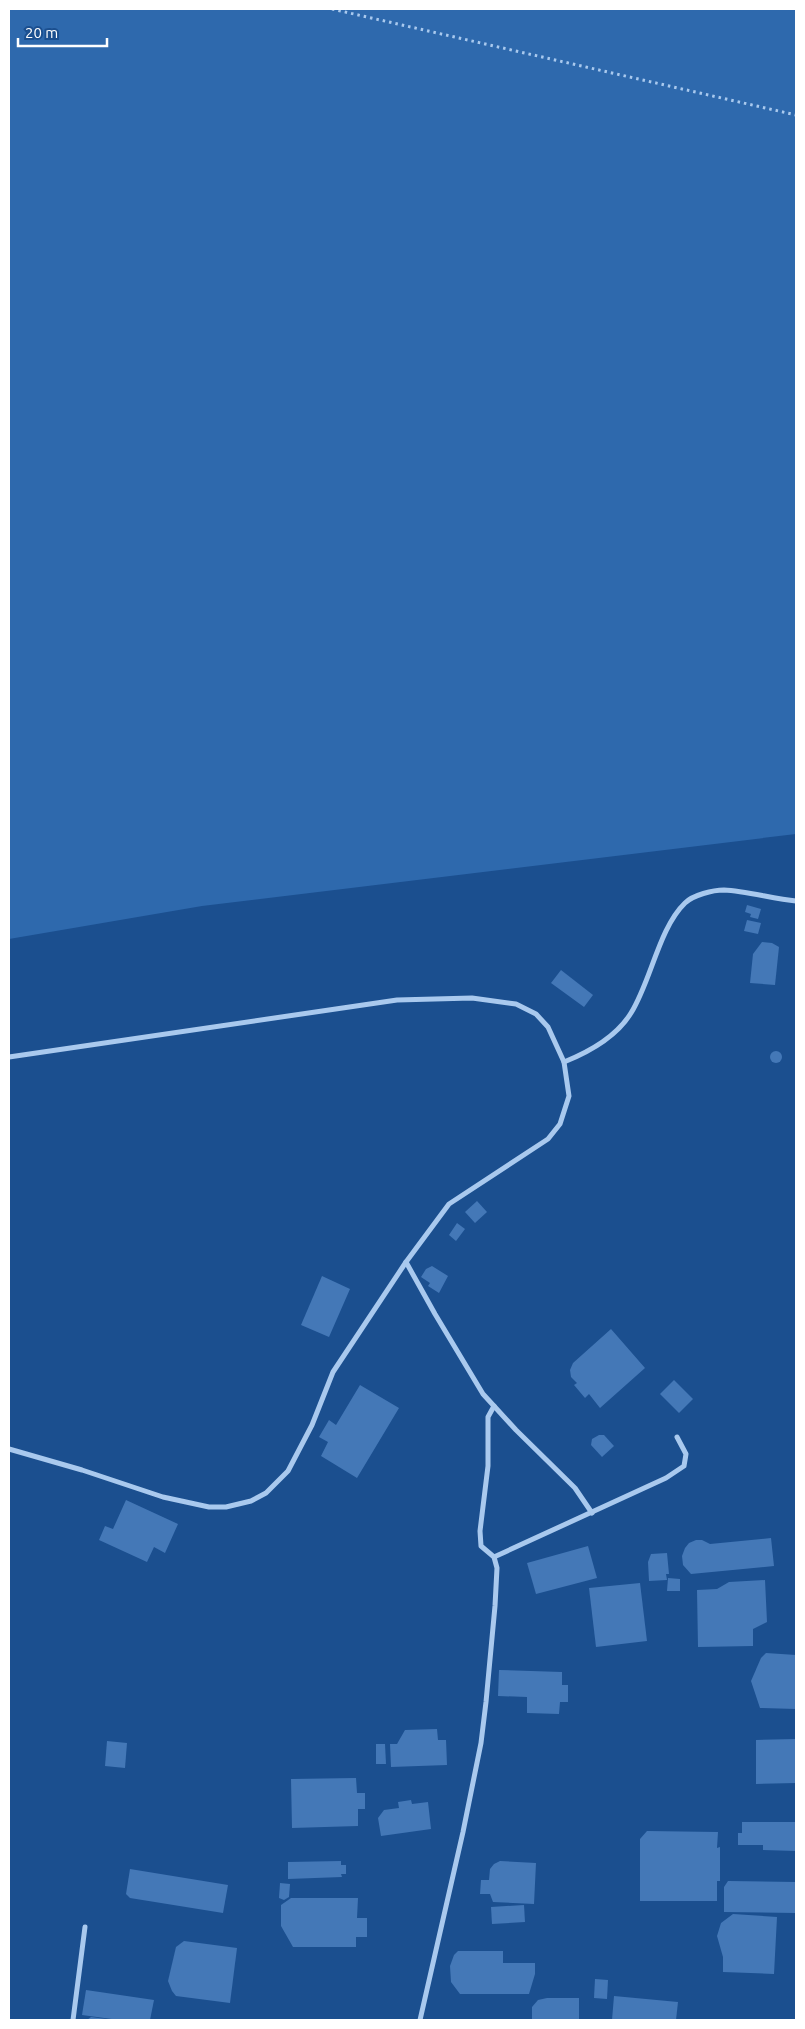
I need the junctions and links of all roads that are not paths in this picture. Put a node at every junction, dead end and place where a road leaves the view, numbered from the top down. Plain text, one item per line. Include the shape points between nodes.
1 (796, 901) edge
2 (9, 1057) edge
3 (564, 1062) junction
4 (406, 1262) junction
5 (494, 1406) junction
6 (677, 1437) dead end
7 (9, 1449) edge
8 (592, 1513) junction
9 (494, 1557) junction
10 (85, 1927) dead end
11 (73, 2020) edge
12 (420, 2020) edge

1 - 3 street via 724,890 685,902 662,941 631,1014 610,1036 585,1054
2 - 3 street via 397,1000 472,998 516,1004 536,1014 548,1027
3 - 4 street via 569,1096 560,1124 548,1140 449,1204
4 - 5 street
4 - 7 street via 333,1372 312,1425 288,1471 266,1493 251,1501 209,1507 163,1497
5 - 8 street via 570,1483
5 - 9 street via 488,1417 488,1466 480,1531 481,1546
6 - 8 street via 686,1454 684,1466
8 - 9 street
9 - 12 street via 497,1568 495,1606 481,1743
10 - 11 street

